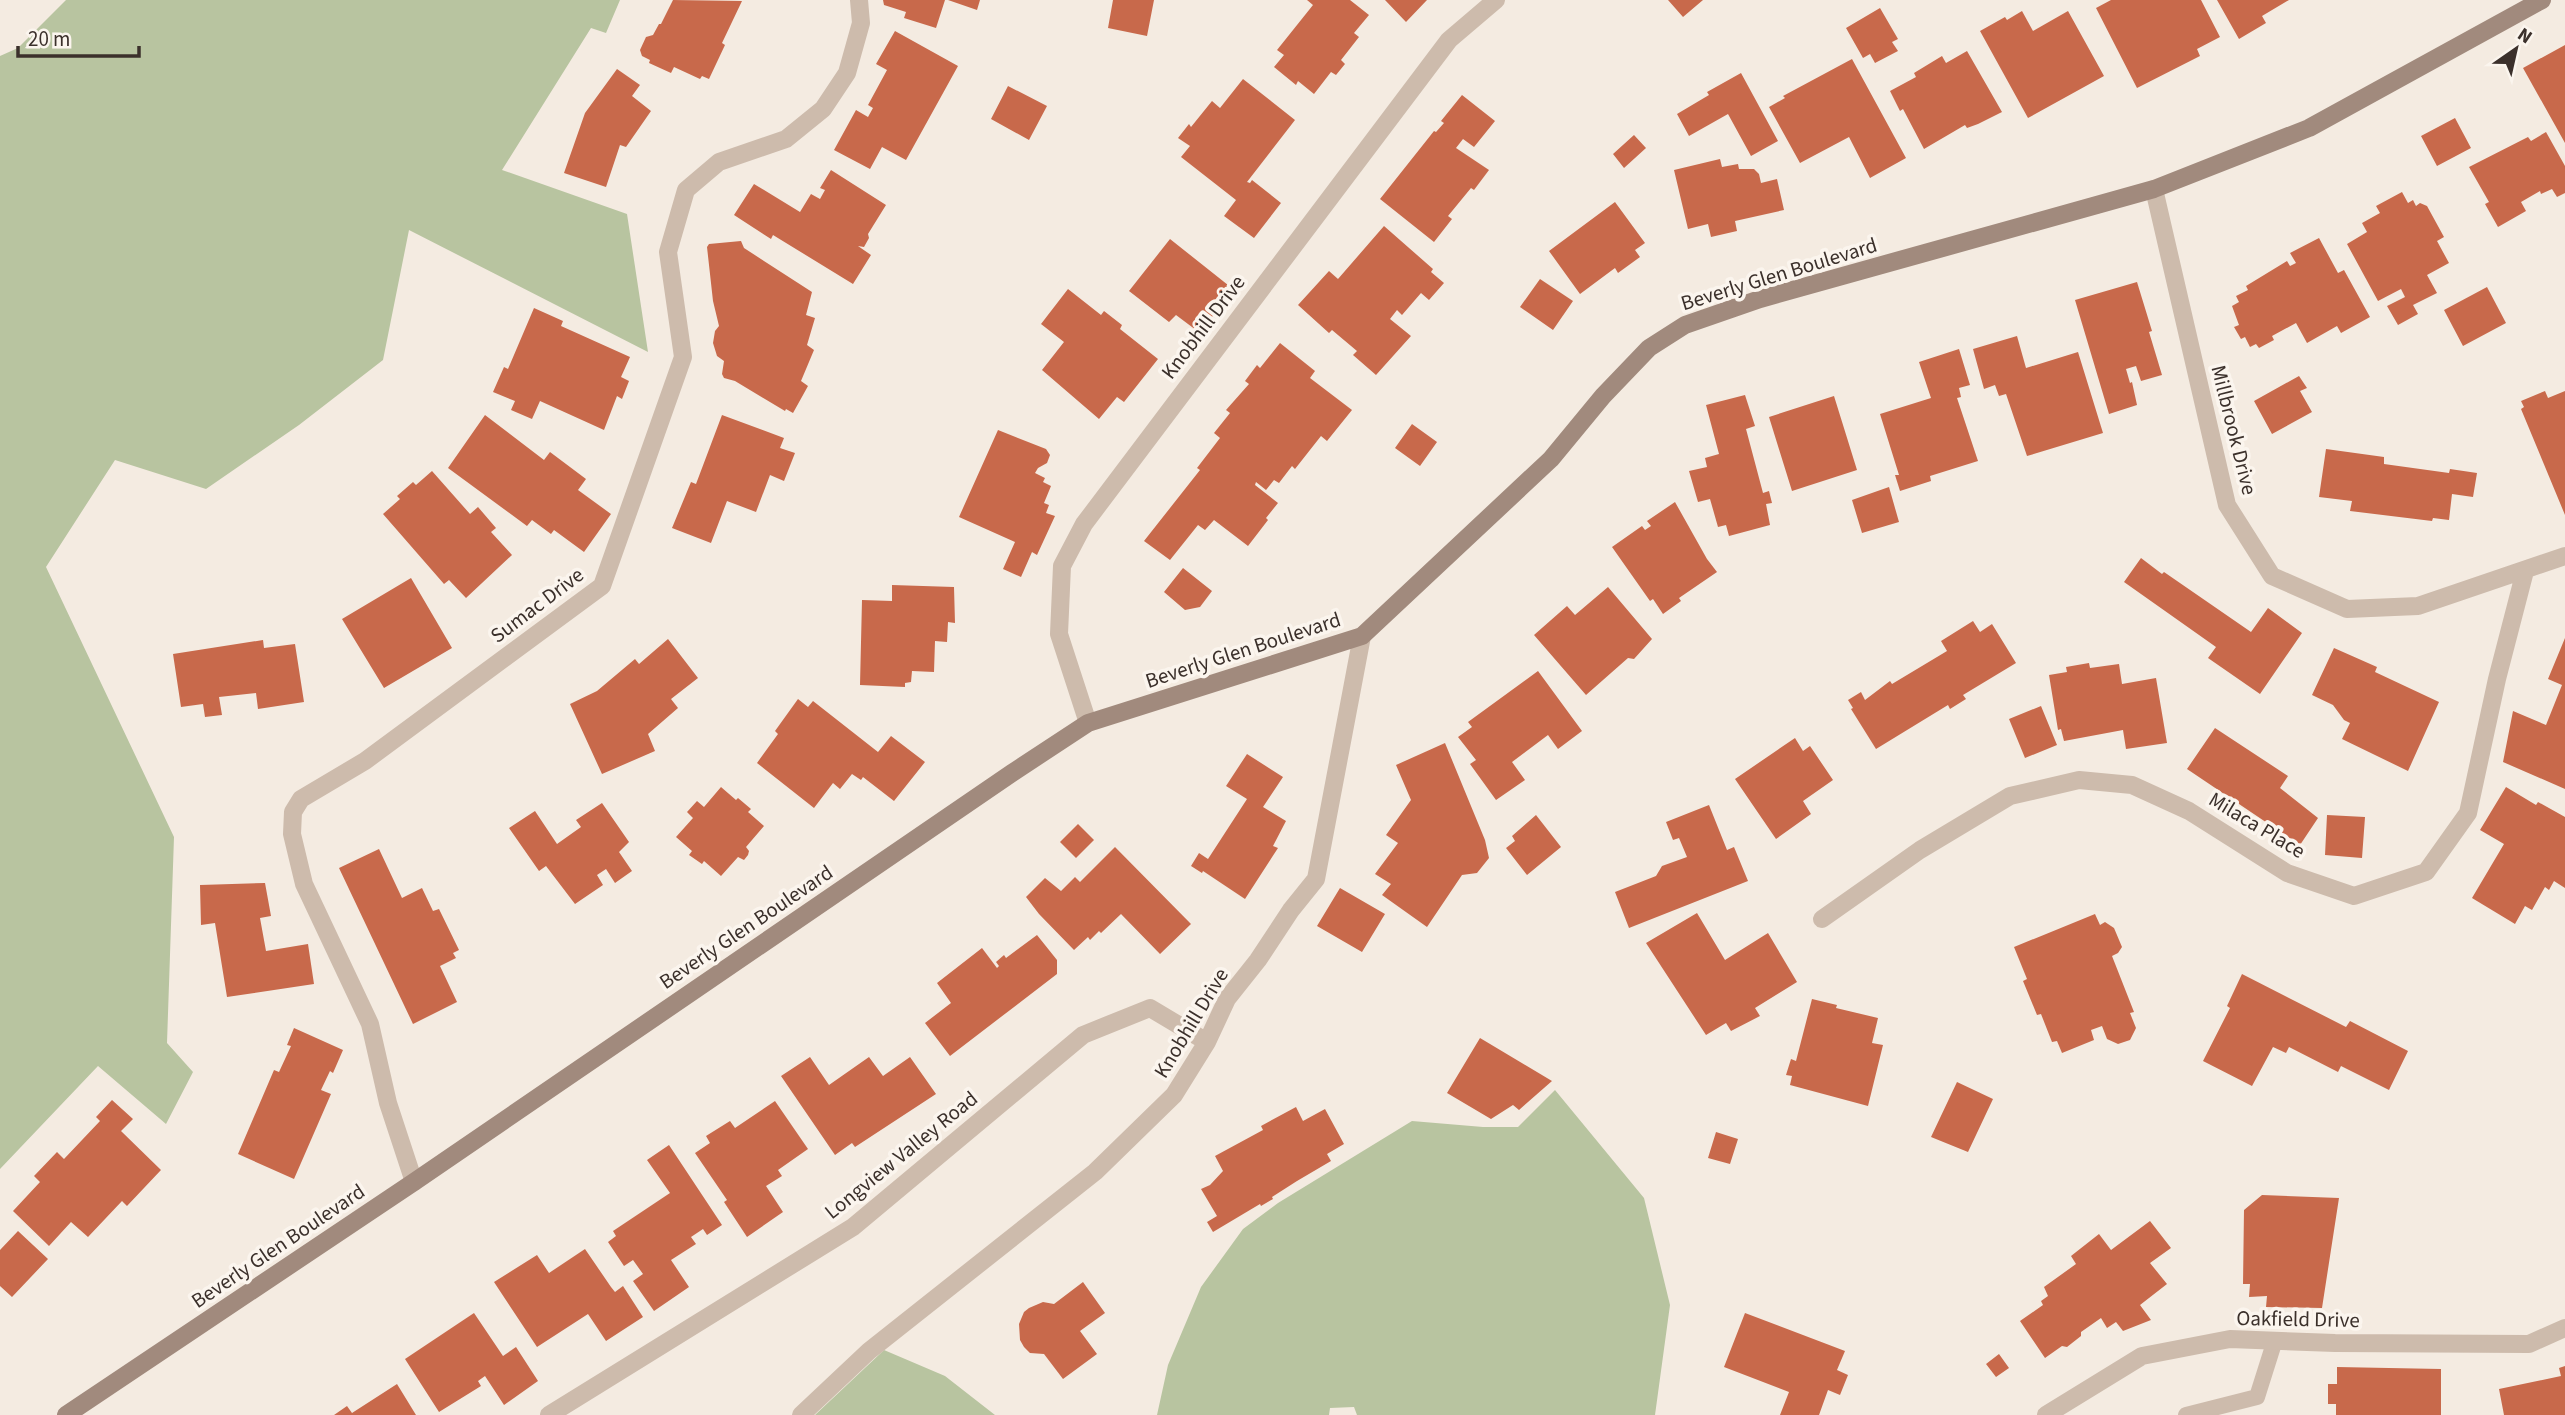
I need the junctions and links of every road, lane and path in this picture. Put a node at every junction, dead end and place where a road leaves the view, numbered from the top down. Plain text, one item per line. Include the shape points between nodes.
1 (859, 0) edge
2 (1496, 0) edge
3 (2542, 0) edge
4 (2154, 189) junction
5 (2565, 556) edge
6 (2525, 570) junction
7 (1362, 636) junction
8 (1088, 723) junction
9 (1822, 919) dead end
10 (1207, 1042) junction
11 (414, 1182) junction
12 (2565, 1328) edge
13 (2275, 1340) junction
14 (66, 1415) edge
15 (549, 1415) edge
16 (801, 1415) edge
17 (2046, 1415) edge
18 (2186, 1415) edge

1 - 11 street, Sumac Drive via 861,23 847,73 823,109 786,139 719,162 686,190 668,252 683,356 602,586 365,761 302,799 293,812 292,834 303,884 370,1024 388,1103
2 - 8 street, Knobhill Drive via 1449,40 1084,524 1062,566 1059,634
3 - 4 main road, Beverly Glen Boulevard via 2309,128
4 - 6 street, Millbrook Drive via 2227,505 2272,576 2347,609 2418,606
4 - 7 main road, Beverly Glen Boulevard via 1760,299 1685,325 1649,348 1551,459
5 - 6 street, Millbrook Drive
6 - 9 street, Milaca Place via 2468,813 2426,872 2354,896 2287,873 2189,811 2132,785 2079,780 2010,796 1920,850
7 - 8 main road, Beverly Glen Boulevard
7 - 10 street, Knobhill Drive via 1316,879 1227,999
8 - 11 main road, Beverly Glen Boulevard
10 - 15 street, Longview Valley Road via 1150,1008 1083,1035 853,1227
10 - 16 street, Knobhill Drive via 1174,1095 1096,1172 869,1351
11 - 14 main road, Beverly Glen Boulevard
12 - 13 street, Oakfield Drive via 2529,1344
13 - 17 street, Oakfield Drive via 2230,1339 2142,1356
13 - 18 lane via 2257,1397

